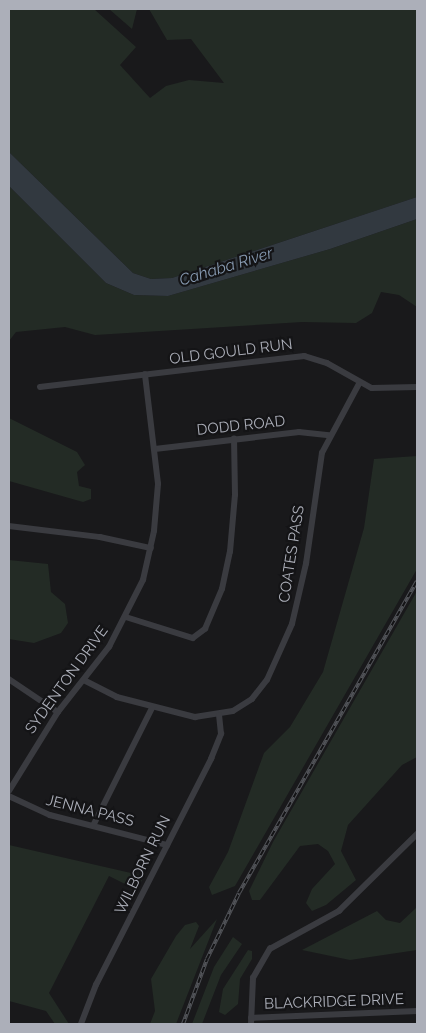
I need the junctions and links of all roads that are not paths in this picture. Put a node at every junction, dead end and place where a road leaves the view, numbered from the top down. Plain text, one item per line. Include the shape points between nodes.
1 (145, 375) junction
2 (359, 384) junction
3 (40, 387) dead end
4 (417, 387) edge
5 (329, 435) junction
6 (234, 439) junction
7 (155, 449) junction
8 (9, 526) edge
9 (151, 548) junction
10 (126, 617) junction
11 (9, 679) edge
12 (84, 680) junction
13 (152, 708) junction
14 (58, 712) junction
15 (219, 716) junction
16 (9, 791) edge
17 (9, 796) edge
18 (93, 826) junction
19 (417, 834) edge
20 (167, 845) junction
21 (417, 1011) edge
22 (251, 1021) edge
23 (81, 1024) edge

1 - 2 street, OLD GOULD RUN via 304,356 327,363
1 - 3 street, OLD GOULD RUN
1 - 7 street, SYDENTON DRIVE
2 - 4 street, OLD GOULD RUN via 386,390
2 - 5 street, COATES PASS
5 - 6 street, DODD ROAD via 316,431
5 - 15 street, COATES PASS via 317,476 306,564 292,624 261,688 241,707
6 - 7 street, DODD ROAD
6 - 10 street via 235,495 230,552 222,589 205,629 193,638
7 - 9 street, SYDENTON DRIVE via 158,484
8 - 9 street via 100,537
9 - 10 street, SYDENTON DRIVE via 143,580
10 - 12 street, SYDENTON DRIVE
11 - 14 street
12 - 13 street, COATES PASS via 102,691
12 - 14 street, SYDENTON DRIVE
13 - 15 street, COATES PASS via 195,718
13 - 18 street
14 - 16 street, SYDENTON DRIVE
15 - 20 street, WILBORN RUN via 221,734
17 - 18 street, JENNA PASS via 50,815
18 - 20 street, JENNA PASS
19 - 22 street via 339,911 270,949 253,978
20 - 23 street, WILBORN RUN via 96,985
21 - 22 street, BLACKRIDGE DRIVE

